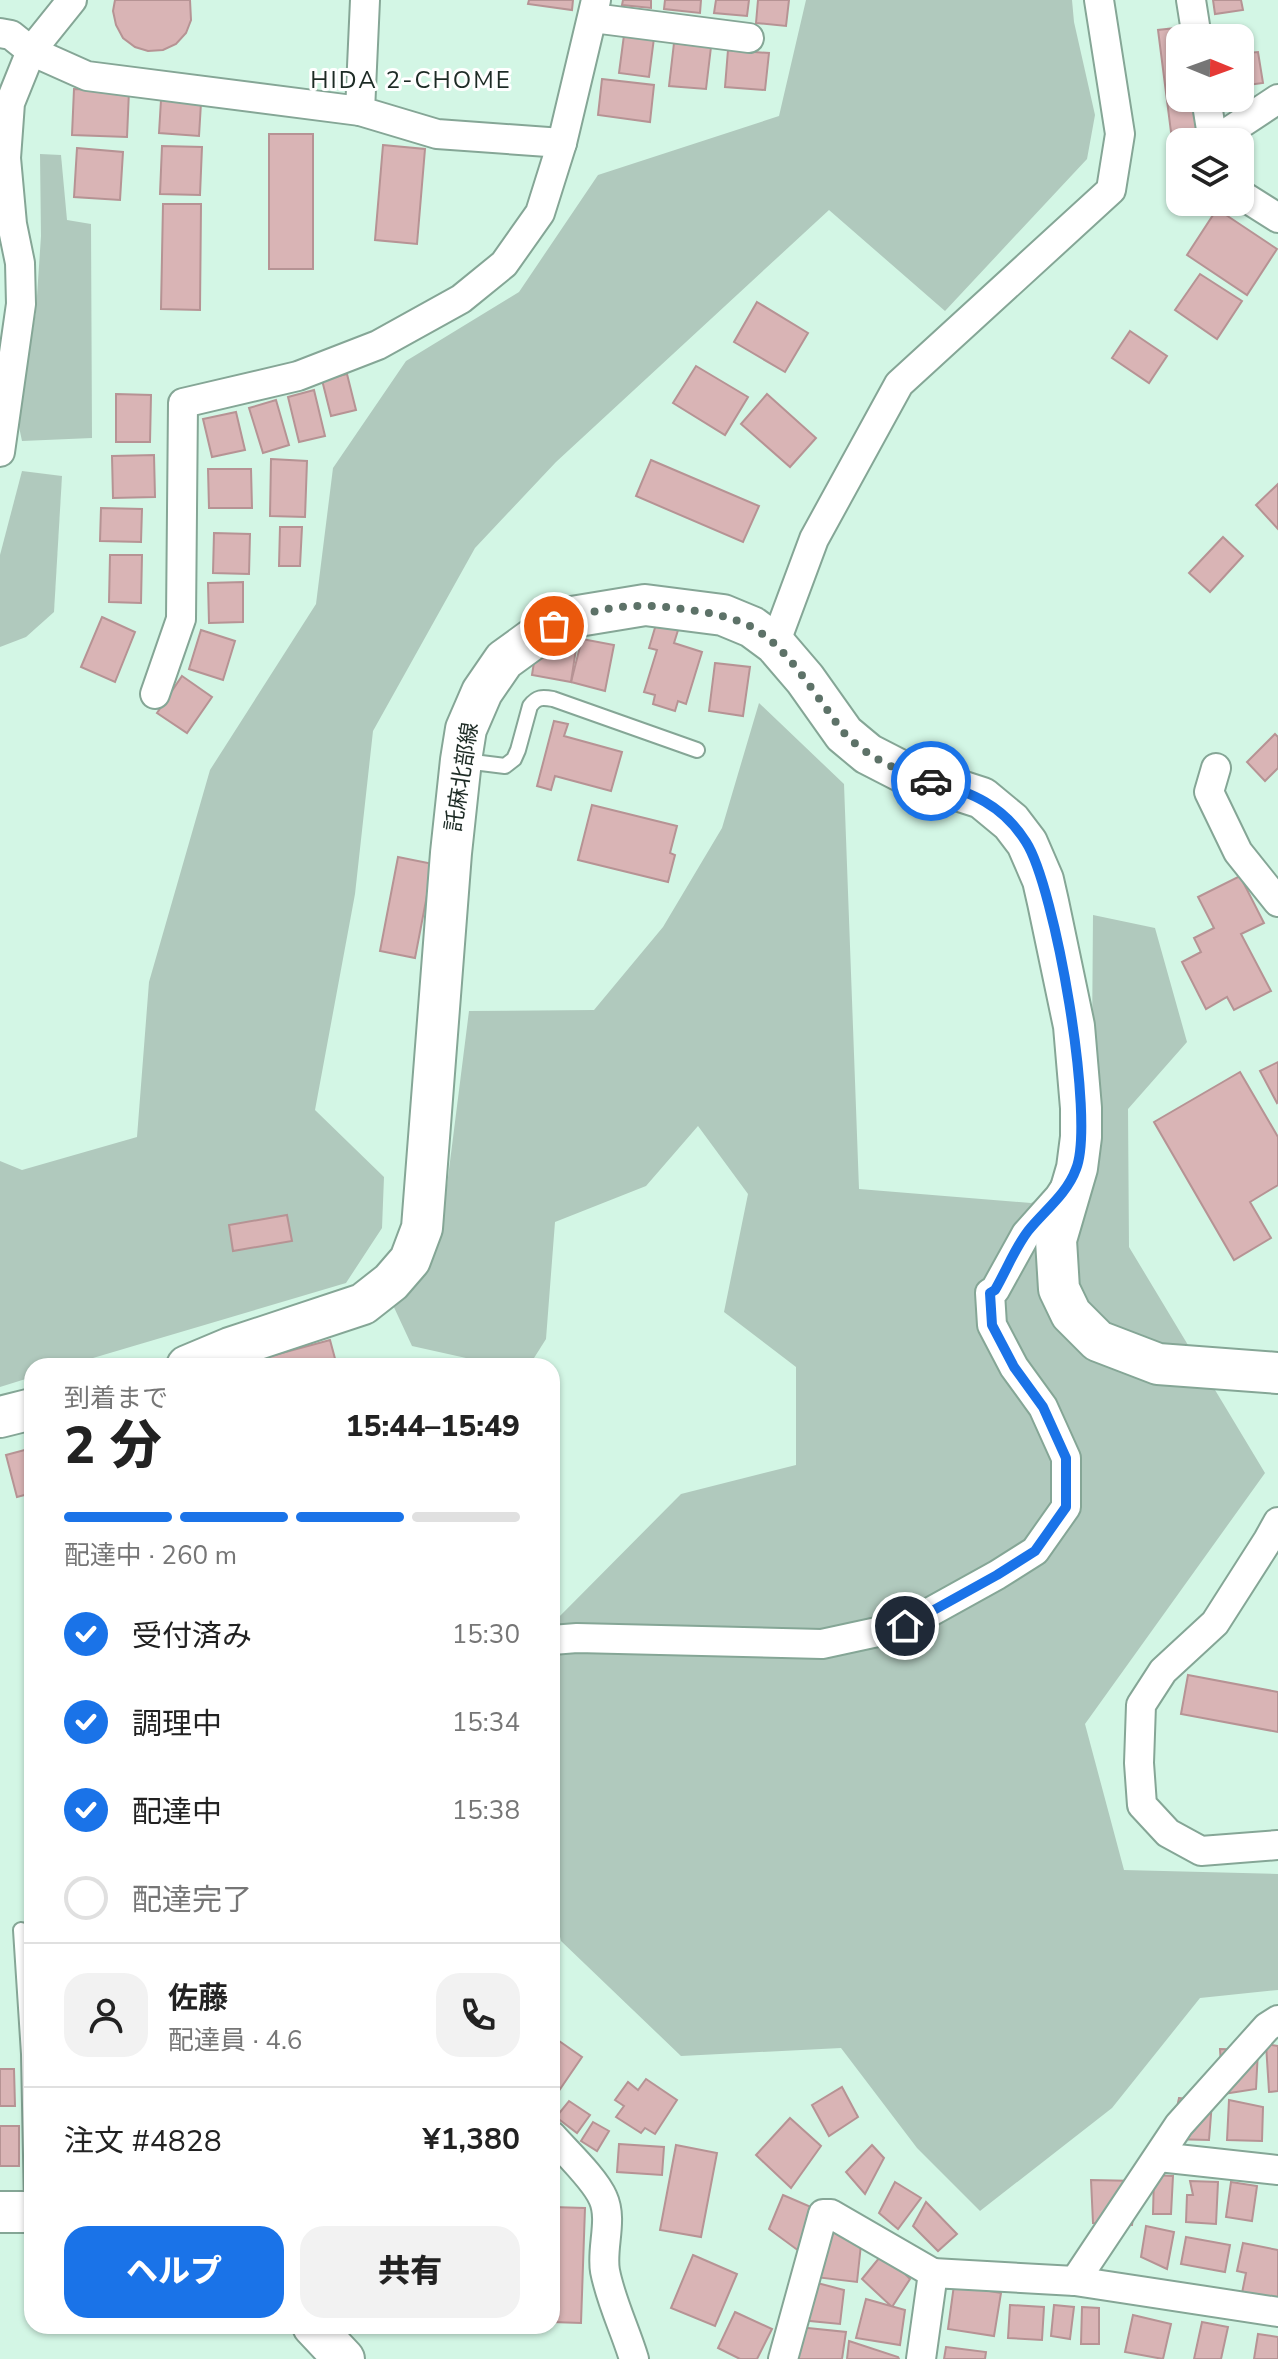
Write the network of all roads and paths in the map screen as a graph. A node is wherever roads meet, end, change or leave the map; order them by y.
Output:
1 (72, 0) edge
2 (365, 0) edge
3 (1099, 0) edge
4 (1191, 0) edge
5 (594, 9) edge
6 (1195, 24) edge
7 (0, 33) edge
8 (749, 38) dead end
9 (31, 51) junction
10 (1278, 99) edge
11 (360, 111) junction
12 (1234, 128) edge
13 (562, 143) junction
14 (1254, 203) edge
15 (1278, 218) edge
16 (6, 222) edge
17 (0, 452) edge
18 (775, 644) junction
19 (155, 694) dead end
20 (697, 750) dead end
21 (461, 760) junction
22 (1216, 768) dead end
23 (1278, 902) edge
24 (1077, 1168) junction
25 (206, 1358) edge
26 (1278, 1373) edge
27 (24, 1411) edge
28 (0, 1417) edge
29 (1278, 1522) edge
30 (560, 1639) edge
31 (1278, 1845) edge
32 (21, 1930) dead end
33 (24, 1976) edge
34 (1278, 2020) edge
35 (560, 2146) edge
36 (1159, 2157) junction
37 (1278, 2170) edge
38 (24, 2210) edge
39 (0, 2212) edge
40 (933, 2273) junction
41 (1075, 2281) junction
42 (1278, 2312) edge
43 (321, 2334) edge
44 (344, 2359) edge
45 (634, 2359) edge
46 (783, 2359) edge
47 (921, 2359) edge

1 - 9 street
2 - 11 street
3 - 18 street
4 - 6 street
5 - 8 street
5 - 13 street
7 - 9 street
9 - 11 street
9 - 16 street
10 - 12 street
11 - 13 street
13 - 19 street
14 - 15 street
16 - 17 street
18 - 21 main road, 託麻北部線
18 - 24 main road, 託麻北部線
20 - 21 lane
21 - 25 main road, 託麻北部線
22 - 23 street
24 - 26 main road, 託麻北部線
24 - 30 street
27 - 28 main road
29 - 31 street
32 - 33 lane
34 - 36 street
35 - 45 street
36 - 37 street
36 - 41 street
38 - 39 main road
40 - 41 street
40 - 46 street
40 - 47 street
41 - 42 street
43 - 44 main road

